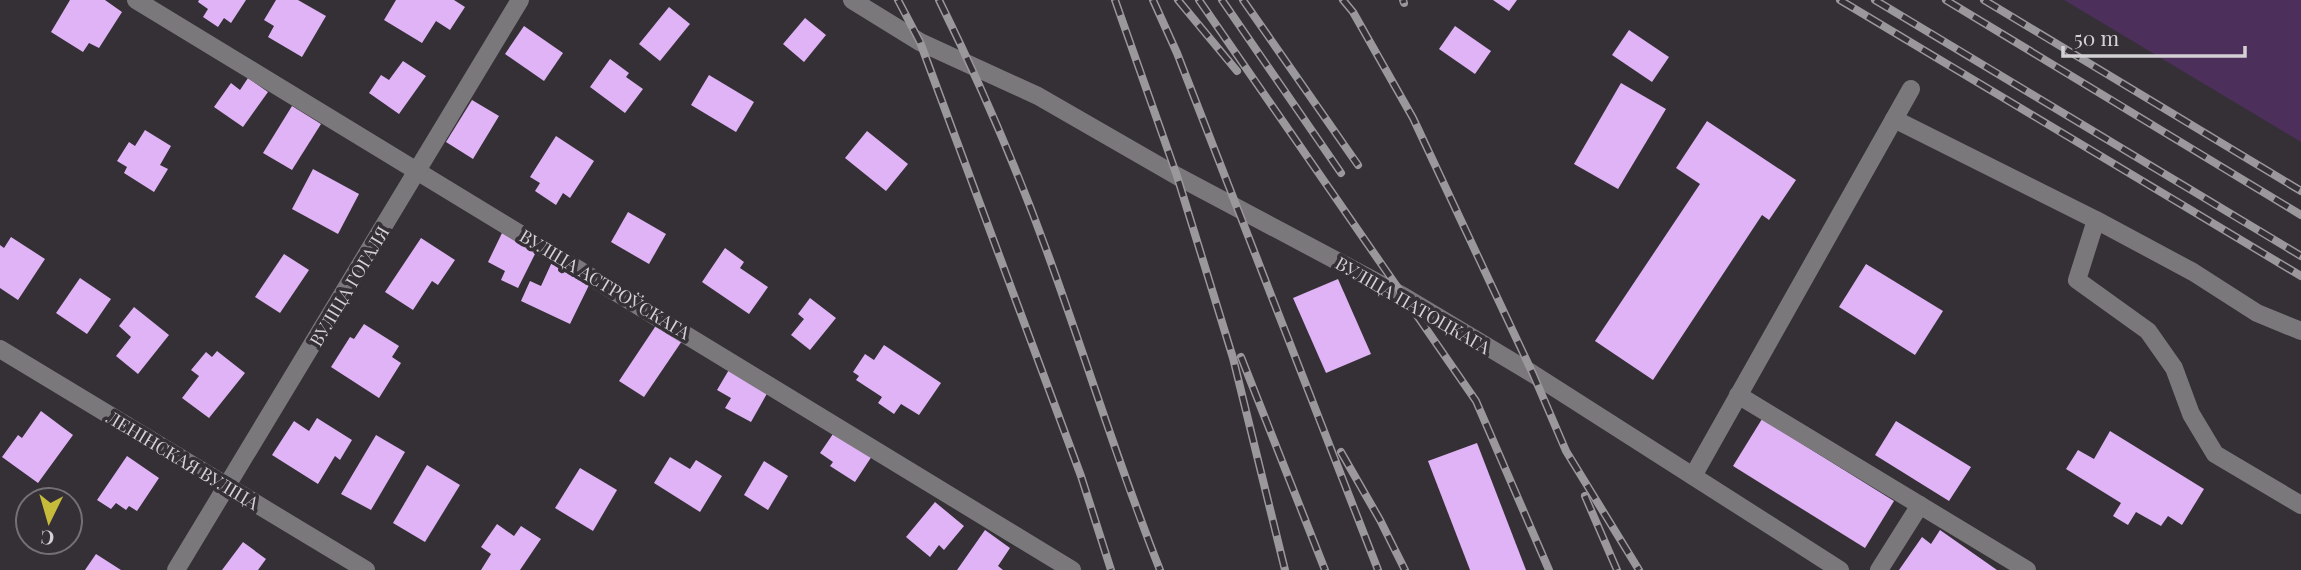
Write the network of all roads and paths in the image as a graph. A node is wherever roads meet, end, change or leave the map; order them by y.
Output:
1 (136, 0) edge
2 (520, 0) edge
3 (852, 0) edge
4 (1911, 89) dead end
5 (1894, 118) junction
6 (419, 171) junction
7 (2096, 220) junction
8 (2301, 331) edge
9 (0, 349) edge
10 (1738, 395) junction
11 (1693, 476) junction
12 (227, 487) junction
13 (1920, 505) junction
14 (2301, 505) edge
15 (176, 570) edge
16 (366, 570) edge
17 (1072, 570) edge
18 (1840, 570) edge
19 (1879, 570) edge
20 (2027, 570) edge

1 - 6 street, ВУЛІЦА АСТРОЎСКАГА
2 - 6 street, ВУЛІЦА ГОГАЛЯ
3 - 11 street, ВУЛІЦА ПАТОЦКАГА
4 - 5 street
5 - 7 street
5 - 10 street
6 - 12 street, ВУЛІЦА ГОГАЛЯ
6 - 17 street, ВУЛІЦА АСТРОЎСКАГА
7 - 8 street
7 - 14 street
9 - 12 street, ЛЕНІНСКАЯ ВУЛІЦА
10 - 11 street
10 - 13 street
11 - 18 street, ВУЛІЦА ПАТОЦКАГА
12 - 15 street, ВУЛІЦА ГОГАЛЯ
12 - 16 street, ЛЕНІНСКАЯ ВУЛІЦА
13 - 19 street
13 - 20 street

